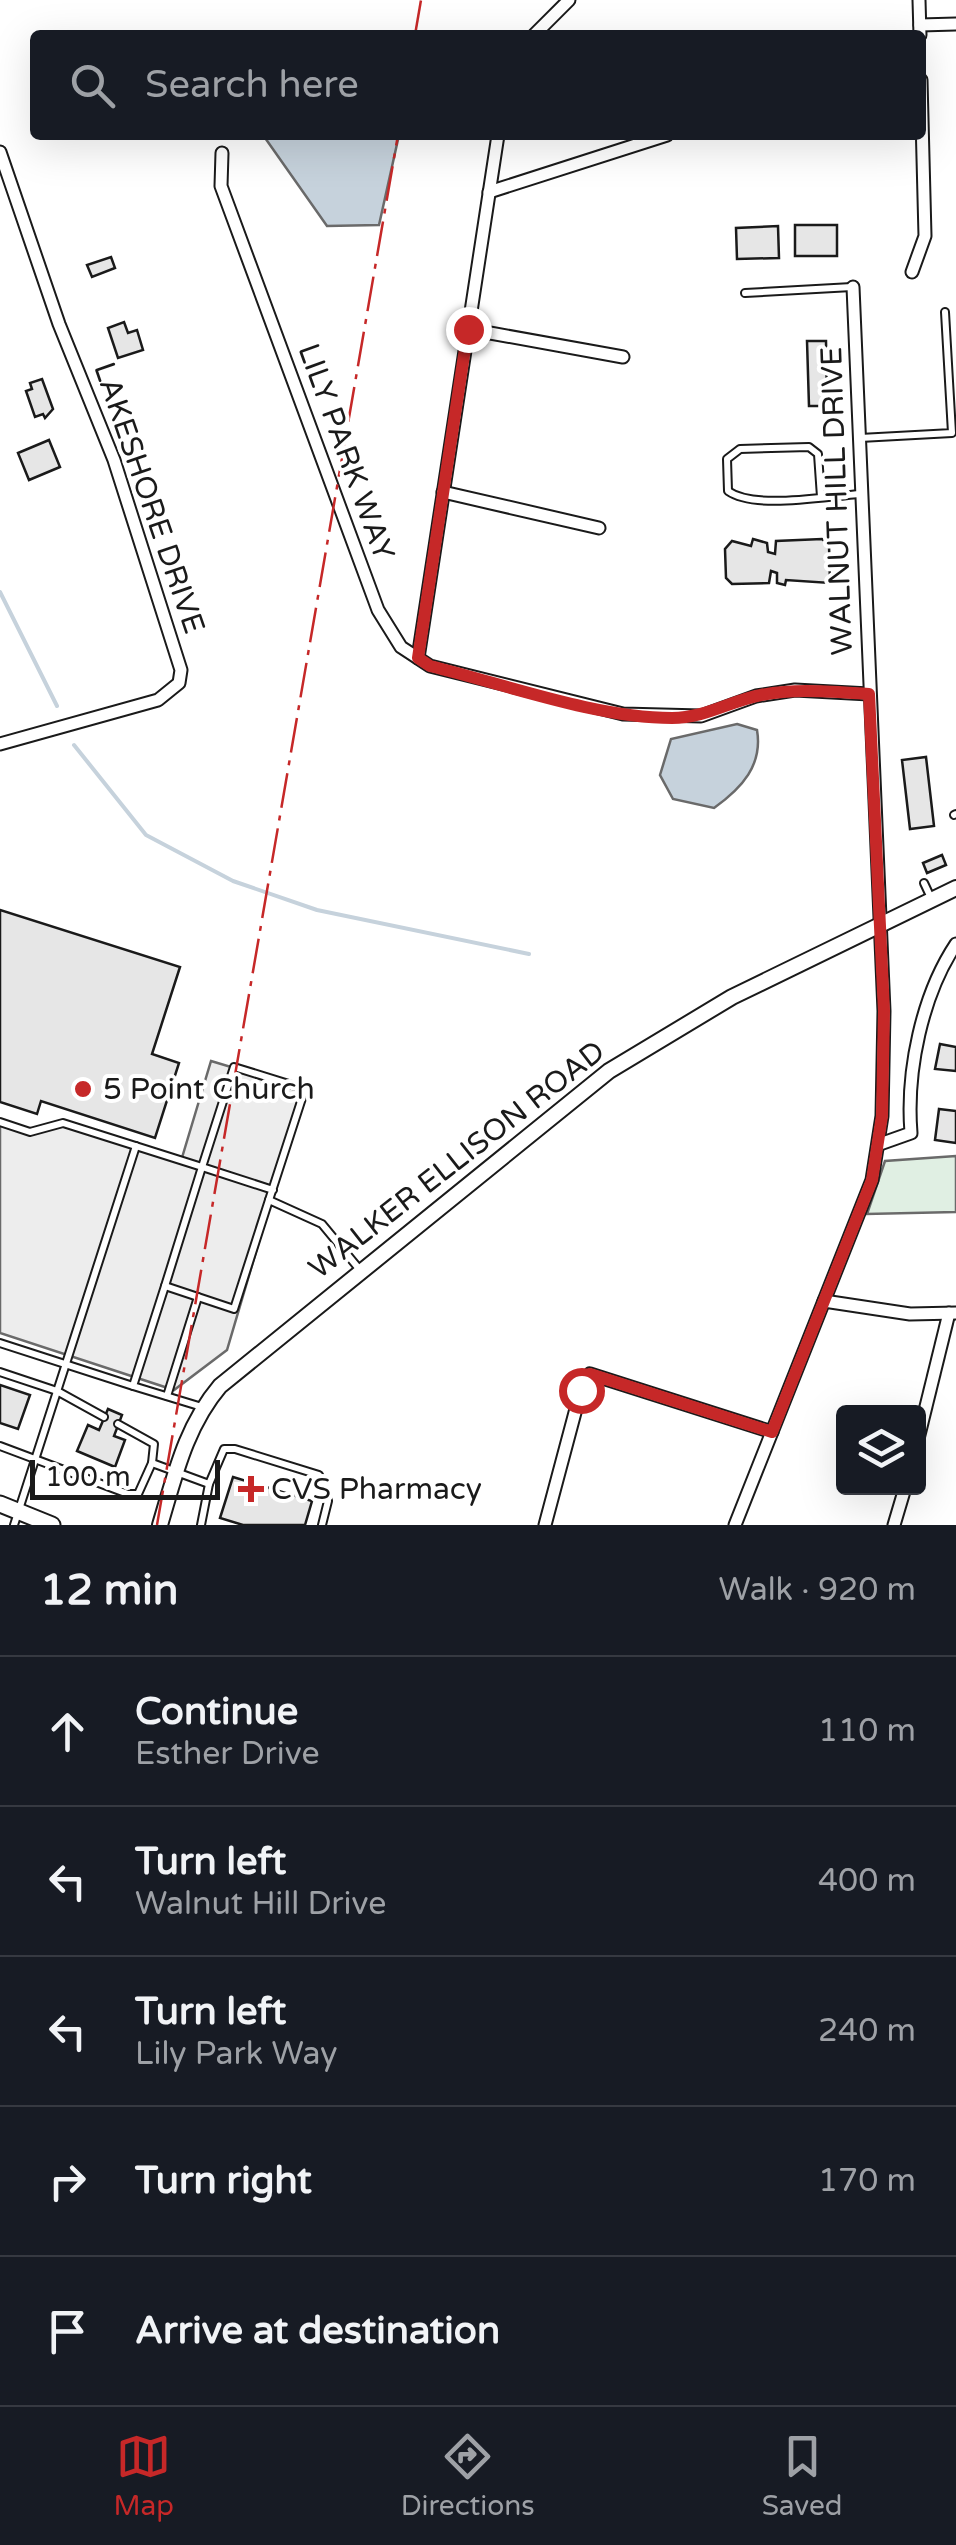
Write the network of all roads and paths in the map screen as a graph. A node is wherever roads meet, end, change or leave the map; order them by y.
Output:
1 (569, 0) edge
2 (918, 0) edge
3 (956, 24) edge
4 (539, 30) edge
5 (920, 30) edge
6 (497, 140) edge
7 (651, 140) edge
8 (922, 140) edge
9 (0, 152) edge
10 (222, 153) dead end
11 (489, 192) junction
12 (912, 272) dead end
13 (853, 287) joint
14 (745, 293) dead end
15 (945, 312) dead end
16 (468, 329) junction
17 (623, 356) dead end
18 (860, 438) junction
19 (443, 492) junction
20 (862, 494) junction
21 (821, 496) junction
22 (599, 528) dead end
23 (418, 658) junction
24 (869, 694) junction
25 (0, 744) edge
26 (924, 883) dead end
27 (956, 888) edge
28 (932, 901) junction
29 (880, 929) junction
30 (956, 944) edge
31 (0, 1122) edge
32 (880, 1144) junction
33 (136, 1146) junction
34 (202, 1168) junction
35 (273, 1190) junction
36 (269, 1200) junction
37 (360, 1272) junction
38 (165, 1286) junction
39 (198, 1297) junction
40 (824, 1302) junction
41 (952, 1313) edge
42 (0, 1343) edge
43 (66, 1364) junction
44 (0, 1372) edge
45 (134, 1386) junction
46 (57, 1391) junction
47 (167, 1396) junction
48 (202, 1407) junction
49 (926, 1409) edge
50 (104, 1417) dead end
51 (118, 1424) dead end
52 (772, 1432) junction
53 (0, 1446) edge
54 (38, 1459) junction
55 (152, 1463) junction
56 (176, 1472) junction
57 (209, 1484) junction
58 (903, 1495) edge
59 (0, 1504) edge
60 (16, 1518) edge
61 (52, 1525) edge
62 (160, 1525) edge
63 (201, 1525) edge
64 (322, 1525) edge
65 (545, 1525) edge
66 (735, 1525) edge
67 (894, 1525) edge

1 - 4 street
2 - 5 street
3 - 5 street
6 - 11 street
7 - 11 street
8 - 12 street
9 - 25 street, LAKESHORE DRIVE
10 - 23 street, LILY PARK WAY
11 - 16 street
13 - 14 lane
13 - 18 street, WALNUT HILL DRIVE
15 - 18 lane
16 - 17 street
16 - 19 street
18 - 20 street, WALNUT HILL DRIVE
19 - 22 street
19 - 23 street
20 - 21 lane
20 - 24 street, WALNUT HILL DRIVE
21 - 21 lane
23 - 24 street, LILY PARK WAY
24 - 29 street, WALNUT HILL DRIVE
26 - 28 lane
27 - 28 street, WALKER ELLISON ROAD
28 - 29 street, WALKER ELLISON ROAD
29 - 32 street, WALNUT HILL DRIVE
29 - 37 street, WALKER ELLISON ROAD
30 - 32 street
31 - 33 lane
32 - 40 street, WALNUT HILL DRIVE
33 - 34 lane
33 - 43 lane
34 - 35 lane
34 - 35 lane
34 - 38 lane
35 - 36 lane
36 - 37 lane
36 - 39 lane
37 - 48 street, WALKER ELLISON ROAD
38 - 39 lane
38 - 45 lane
39 - 47 lane
40 - 41 street
40 - 52 street, WALNUT HILL DRIVE
41 - 49 street
42 - 43 lane
43 - 45 lane
43 - 46 lane
44 - 46 lane
45 - 47 lane
46 - 50 lane
46 - 54 lane
47 - 48 lane
48 - 56 street, WALKER ELLISON ROAD
51 - 55 lane
52 - 65 street
52 - 66 street, WALNUT HILL DRIVE
53 - 54 lane
54 - 55 lane
54 - 60 lane
55 - 56 lane
56 - 57 lane
56 - 62 street, WALKER ELLISON ROAD
57 - 63 lane
57 - 64 lane
58 - 67 street
59 - 60 main road
60 - 61 main road

